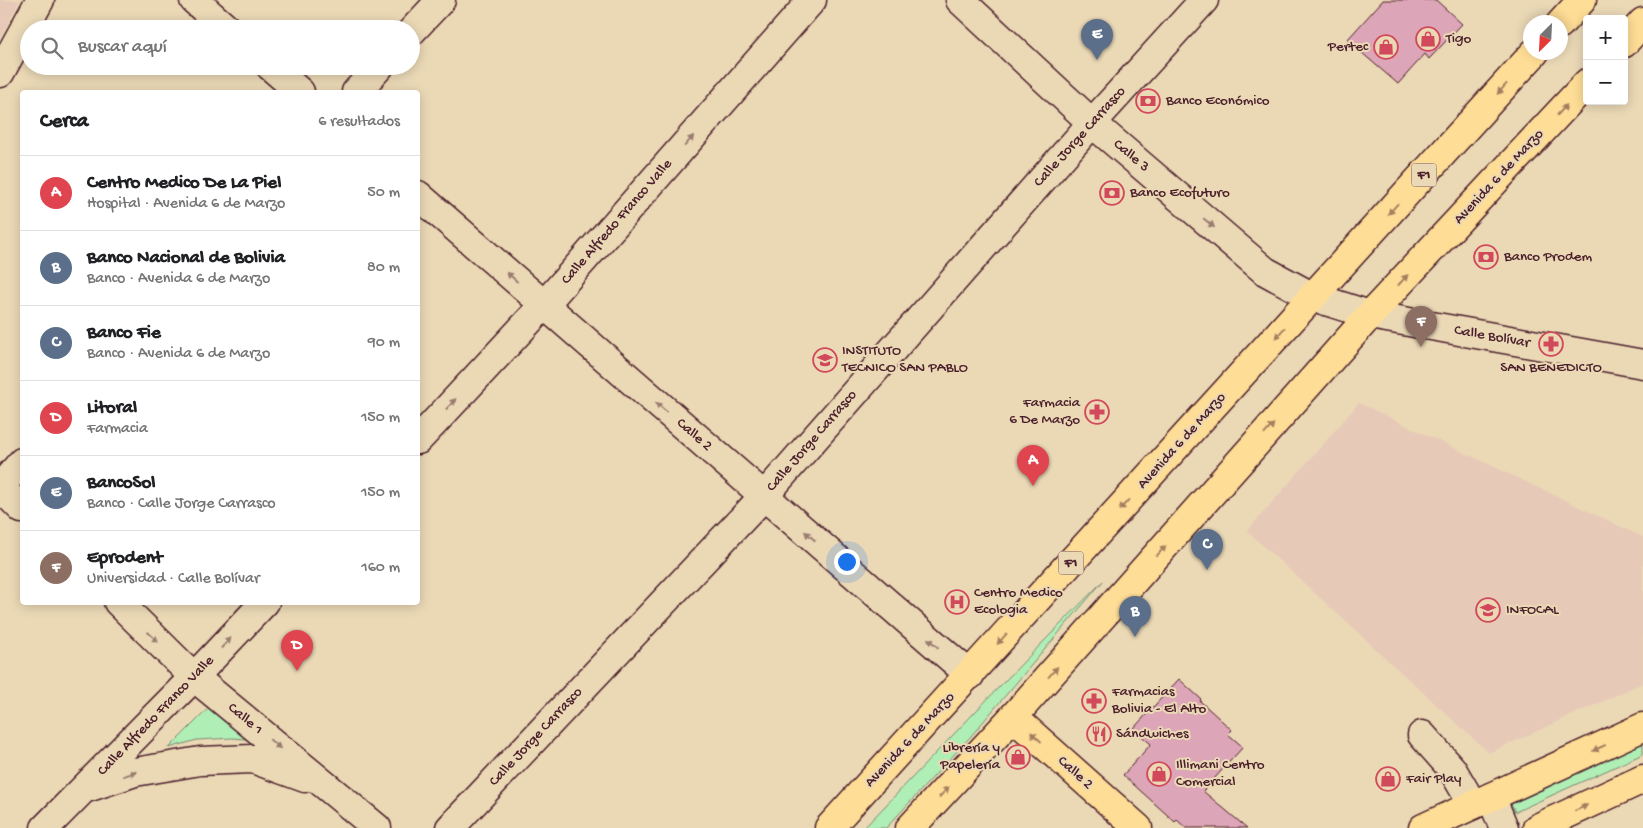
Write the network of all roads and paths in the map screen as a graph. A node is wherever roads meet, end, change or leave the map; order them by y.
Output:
1 (40, 0) edge
2 (194, 0) edge
3 (441, 0) edge
4 (812, 0) edge
5 (960, 0) edge
6 (1204, 0) edge
7 (1582, 0) edge
8 (1568, 15) edge
9 (29, 20) edge
10 (217, 20) edge
11 (420, 22) edge
12 (1643, 22) edge
13 (20, 36) edge
14 (1628, 39) edge
15 (1528, 60) edge
16 (0, 73) edge
17 (280, 75) edge
18 (372, 75) edge
19 (1583, 87) edge
20 (298, 90) edge
21 (358, 90) edge
22 (1092, 123) junction
23 (420, 197) edge
24 (1313, 297) junction
25 (544, 305) junction
26 (1370, 315) junction
27 (1643, 364) edge
28 (420, 438) edge
29 (20, 464) edge
30 (0, 487) edge
31 (764, 496) junction
32 (20, 507) edge
33 (121, 605) edge
34 (262, 605) edge
35 (970, 675) junction
36 (194, 677) junction
37 (1013, 717) junction
38 (1643, 727) edge
39 (1422, 735) dead end
40 (1643, 779) edge
41 (324, 784) junction
42 (84, 789) junction
43 (1471, 811) edge
44 (1124, 822) edge
45 (46, 828) edge
46 (377, 828) edge
47 (450, 828) edge
48 (829, 828) edge
49 (910, 828) edge
50 (1423, 828) edge
51 (1504, 828) edge
52 (1537, 828) edge

1 - 9 street
2 - 10 street
3 - 11 street
25 -> 4 street, Calle Alfredo Franco Valle
5 - 22 street, Calle 3
6 - 22 street, Calle Jorge Carrasco
7 - 8 main road
12 - 14 main road
13 - 16 street
15 -> 24 main road, Avenida 6 de Marzo / F1
17 - 20 street
18 - 21 street
26 -> 19 main road, Avenida 6 de Marzo
22 -> 24 street, Calle 3
22 - 31 street, Calle Jorge Carrasco
25 -> 23 street, Calle 2
24 - 26 street, Calle Bolívar
24 -> 35 main road, Avenida 6 de Marzo / F1
28 -> 25 street, Calle Alfredo Franco Valle
31 -> 25 street, Calle 2
26 - 27 street, Calle Bolívar
37 -> 26 main road, Avenida 6 de Marzo
29 - 30 street
30 - 32 street
35 -> 31 street, Calle 2
31 - 47 street, Calle Jorge Carrasco
33 -> 36 street, Calle 1
36 -> 34 street, Calle Alfredo Franco Valle
35 - 48 main road, Avenida 6 de Marzo / F1
36 -> 41 street, Calle 1
36 - 42 street, Calle Alfredo Franco Valle
44 -> 37 main road, Calle 2
49 -> 37 main road, Avenida 6 de Marzo
38 -> 43 main road
39 - 43 street
52 -> 40 main road
42 -> 41 street
41 - 46 street, Calle 1
42 - 45 street, Calle Alfredo Franco Valle
43 - 50 main road
43 - 51 street

